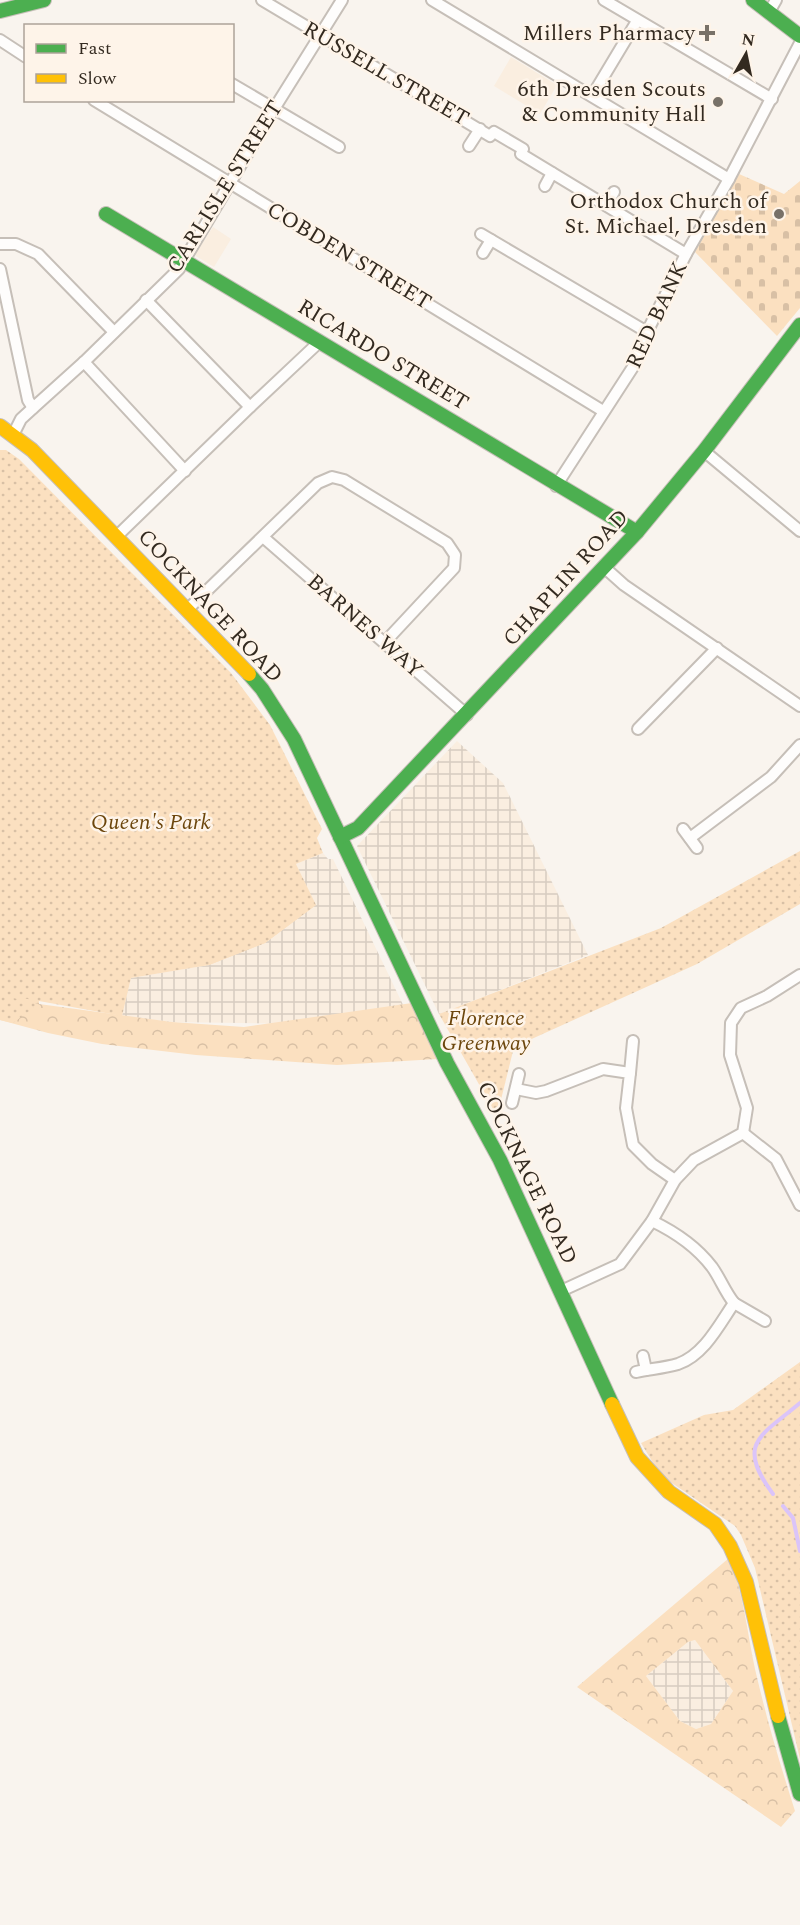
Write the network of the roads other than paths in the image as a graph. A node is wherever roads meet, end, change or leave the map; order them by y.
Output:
1 (44, 0) edge
2 (262, 0) edge
3 (342, 0) edge
4 (432, 0) edge
5 (604, 0) edge
6 (753, 0) edge
7 (773, 6) edge
8 (0, 11) edge
9 (637, 21) junction
10 (320, 35) junction
11 (800, 36) edge
12 (0, 40) edge
13 (800, 43) edge
14 (24, 56) edge
15 (234, 85) edge
16 (592, 96) junction
17 (772, 99) junction
18 (97, 102) edge
19 (274, 109) junction
20 (480, 129) junction
21 (326, 140) junction
22 (666, 141) junction
23 (468, 146) dead end
24 (339, 147) dead end
25 (320, 150) dead end
26 (661, 151) dead end
27 (552, 173) junction
28 (729, 179) junction
29 (230, 184) junction
30 (545, 186) dead end
31 (614, 192) dead end
32 (606, 205) junction
33 (106, 214) dead end
34 (0, 244) edge
35 (483, 253) dead end
36 (686, 254) junction
37 (185, 261) junction
38 (0, 269) edge
39 (146, 300) junction
40 (800, 325) edge
41 (114, 332) junction
42 (647, 332) junction
43 (318, 340) junction
44 (84, 362) junction
45 (249, 407) junction
46 (33, 408) junction
47 (603, 411) junction
48 (0, 426) edge
49 (14, 435) junction
50 (704, 451) junction
51 (185, 471) junction
52 (556, 486) junction
53 (800, 531) edge
54 (637, 532) junction
55 (117, 536) junction
56 (263, 537) junction
57 (605, 568) junction
58 (188, 609) junction
59 (385, 642) junction
60 (717, 648) junction
61 (800, 706) edge
62 (467, 715) junction
63 (638, 729) dead end
64 (800, 745) edge
65 (340, 837) junction
66 (697, 848) dead end
67 (800, 975) edge
68 (633, 1041) dead end
69 (630, 1072) junction
70 (519, 1074) dead end
71 (516, 1089) junction
72 (512, 1103) dead end
73 (739, 1135) junction
74 (675, 1180) junction
75 (800, 1205) edge
76 (652, 1221) junction
77 (561, 1292) junction
78 (734, 1303) junction
79 (765, 1321) dead end
80 (643, 1356) dead end
81 (800, 1794) edge

1 - 8 street
2 - 10 street, RUSSELL STREET
3 - 10 street, CARLISLE STREET
4 - 16 street
5 - 9 street
6 - 7 street
7 - 11 street
9 - 16 street
9 - 17 street
10 - 19 street, CARLISLE STREET
10 - 20 street, RUSSELL STREET
12 - 14 street
13 - 17 street, RED BANK
15 - 19 street
16 - 22 street
17 - 28 street, RED BANK
18 - 29 street, COBDEN STREET
19 - 21 street
19 - 29 street, CARLISLE STREET
20 - 23 street, RUSSELL STREET
20 - 27 street, RUSSELL STREET
21 - 24 street
21 - 25 street
22 - 26 street
22 - 28 street
27 - 30 street
27 - 32 street
28 - 36 street, RED BANK
29 - 37 street, CARLISLE STREET
29 - 47 street, COBDEN STREET
31 - 32 street
32 - 36 street
33 - 37 street, RICARDO STREET
34 - 41 street
35 - 42 street
36 - 42 street, RED BANK
37 - 39 street, CARLISLE STREET
37 - 43 street, RICARDO STREET
38 - 46 street
39 - 41 street, CARLISLE STREET
39 - 45 street
40 - 50 street, CHAPLIN ROAD
41 - 44 street, CARLISLE STREET
42 - 47 street, RED BANK
43 - 45 street
43 - 52 street, RICARDO STREET
44 - 46 street, CARLISLE STREET
44 - 51 street
45 - 51 street
46 - 49 street, CARLISLE STREET
47 - 52 street, RED BANK
48 - 49 street, COCKNAGE ROAD
49 - 55 street, COCKNAGE ROAD
50 - 53 street
50 - 54 street, CHAPLIN ROAD
51 - 55 street
52 - 54 street, RICARDO STREET
54 - 57 street, CHAPLIN ROAD
55 - 58 street, COCKNAGE ROAD
56 - 58 street
56 - 59 street, BARNES WAY
56 - 59 street
57 - 60 street
57 - 62 street, CHAPLIN ROAD
58 - 65 street, COCKNAGE ROAD
59 - 62 street, BARNES WAY
60 - 61 street
60 - 63 street
62 - 65 street, CHAPLIN ROAD
64 - 66 street
65 - 77 street, COCKNAGE ROAD
67 - 73 street
68 - 69 street
69 - 71 street
69 - 74 street
70 - 71 street
71 - 72 street
73 - 74 street
73 - 75 street
74 - 76 street
76 - 77 street
76 - 78 street
77 - 81 street, COCKNAGE ROAD
78 - 79 street
78 - 80 street

